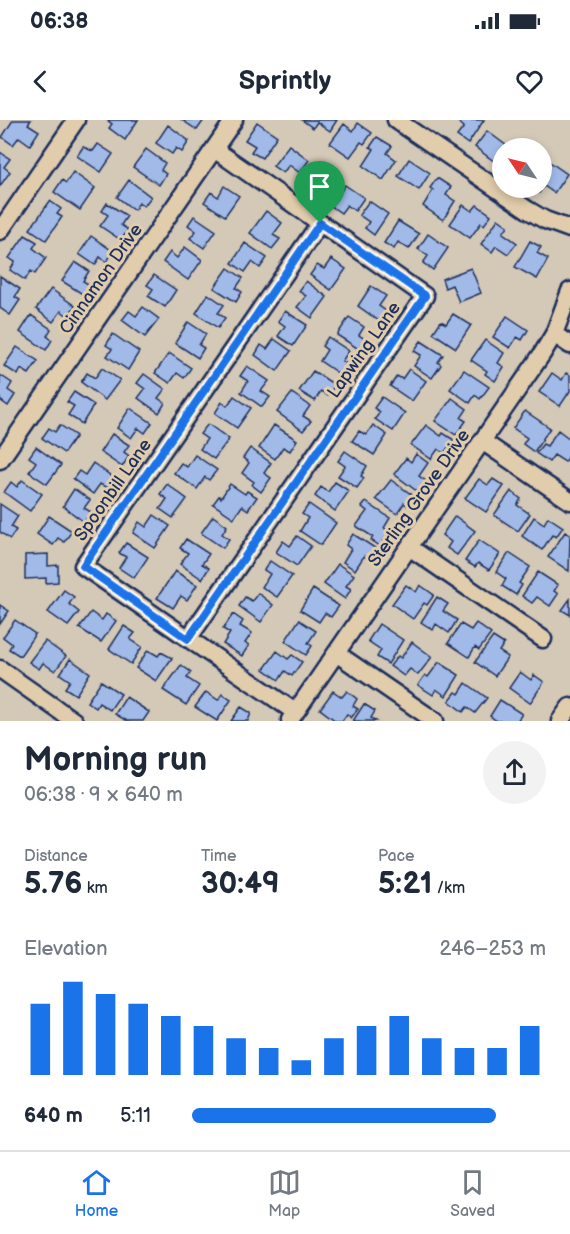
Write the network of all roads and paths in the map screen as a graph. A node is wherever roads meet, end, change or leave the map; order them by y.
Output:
1 (76, 120) edge
2 (234, 120) edge
3 (396, 120) edge
4 (213, 149) junction
5 (320, 223) junction
6 (570, 229) edge
7 (0, 231) edge
8 (570, 291) edge
9 (554, 334) junction
10 (570, 345) edge
11 (482, 441) junction
12 (0, 460) edge
13 (570, 501) edge
14 (409, 547) junction
15 (188, 639) junction
16 (543, 639) dead end
17 (336, 653) junction
18 (0, 669) edge
19 (570, 707) edge
20 (292, 717) edge
21 (75, 721) edge
22 (435, 721) edge
23 (561, 721) edge

1 - 7 street
2 - 4 street, Cinnamon Drive
3 - 6 street
4 - 5 street, Lapwing Lane
4 - 12 street, Cinnamon Drive
5 - 15 street, Lapwing Lane
5 - 15 street, Spoonbill Lane
8 - 9 street, Sterling Grove Drive
9 - 10 street
9 - 11 street, Sterling Grove Drive
11 - 13 street
11 - 14 street, Sterling Grove Drive
14 - 16 street
14 - 17 street, Sterling Grove Drive
15 - 20 street, Spoonbill Lane
17 - 20 street, Sterling Grove Drive
17 - 22 street
18 - 21 street
19 - 23 street

